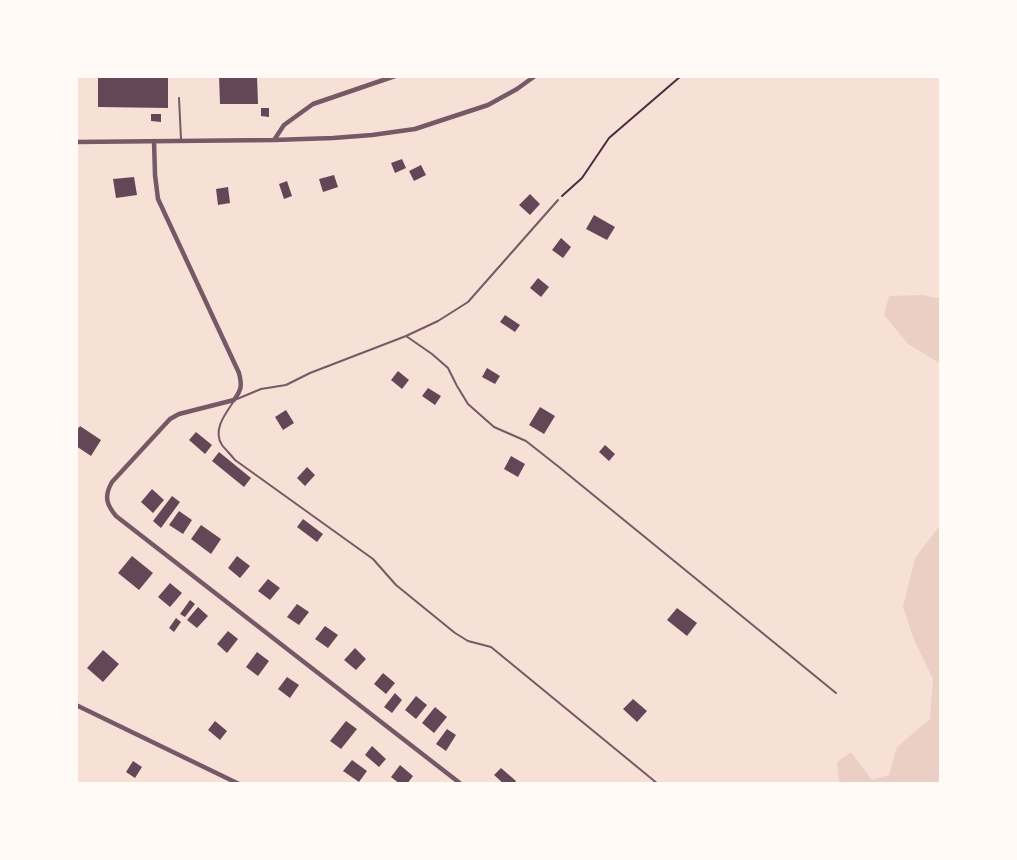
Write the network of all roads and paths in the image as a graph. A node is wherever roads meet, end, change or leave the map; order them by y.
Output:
1 (78, 76) edge
2 (395, 76) edge
3 (535, 76) edge
4 (681, 76) edge
5 (179, 98) dead end
6 (76, 109) edge
7 (274, 140) junction
8 (154, 141) junction
9 (181, 141) junction
10 (76, 142) edge
11 (558, 200) joint
12 (406, 336) junction
13 (234, 400) junction
14 (836, 693) dead end
15 (76, 706) edge
16 (239, 784) edge
17 (461, 784) edge
18 (658, 784) edge

1 - 6 lane
2 - 7 street
3 - 7 street
4 - 11 path
5 - 9 lane
7 - 9 street
8 - 9 street
8 - 10 street
8 - 13 street
11 - 12 lane
12 - 13 lane
12 - 14 lane
13 - 17 street
13 - 18 lane
15 - 16 street

